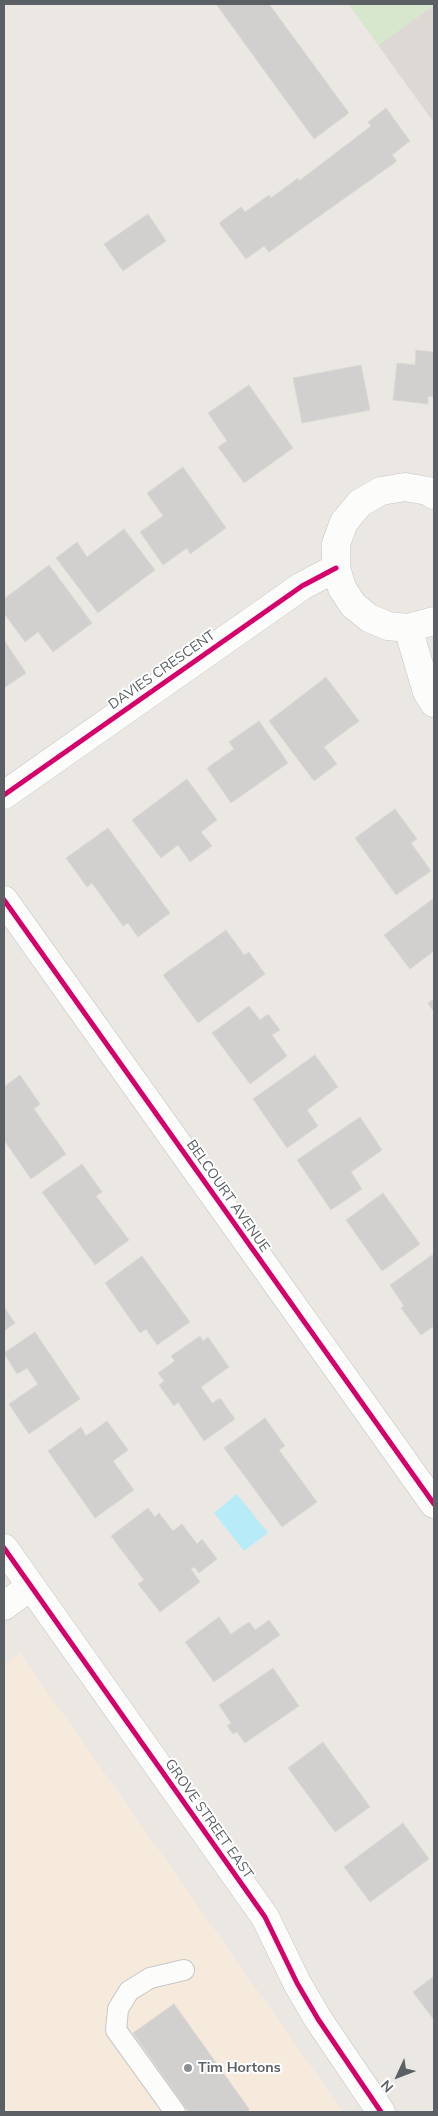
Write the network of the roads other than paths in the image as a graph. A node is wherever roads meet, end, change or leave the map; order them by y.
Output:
1 (434, 495) edge
2 (336, 568) junction
3 (434, 621) edge
4 (408, 628) junction
5 (434, 704) edge
6 (4, 795) edge
7 (4, 900) edge
8 (434, 1504) edge
9 (4, 1548) edge
10 (31, 1586) junction
11 (4, 1606) edge
12 (184, 1970) dead end
13 (175, 2112) edge
14 (381, 2112) edge

1 - 2 street
2 - 4 street
2 - 6 street, DAVIES CRESCENT
3 - 4 street
4 - 5 street
7 - 8 street, BELCOURT AVENUE
9 - 10 street, GROVE STREET EAST
10 - 11 street
10 - 14 street, GROVE STREET EAST
12 - 13 lane

